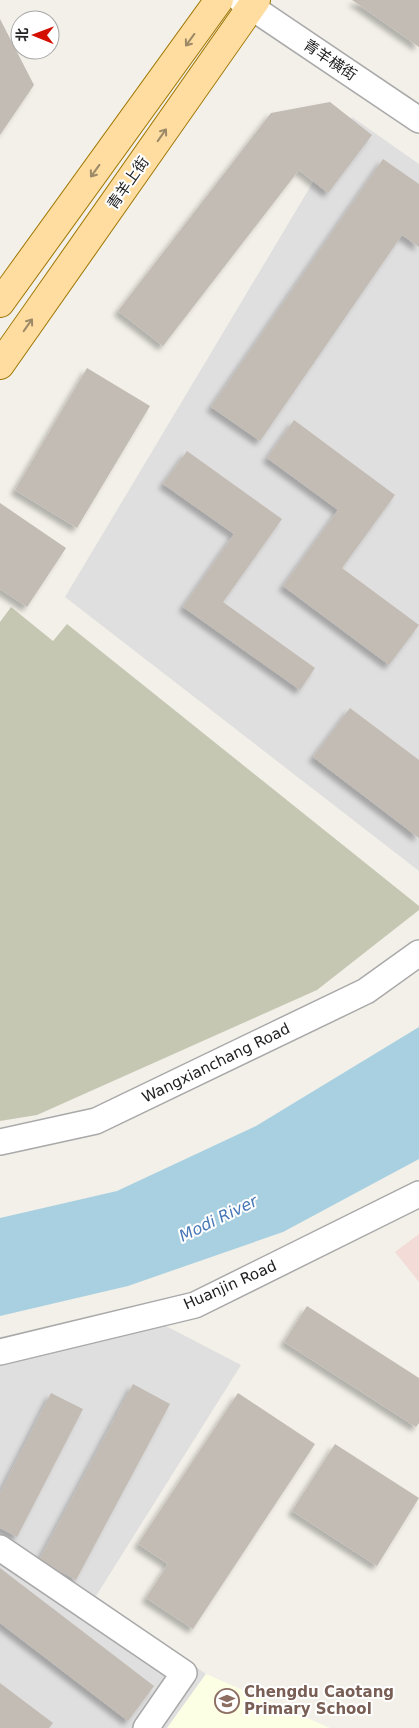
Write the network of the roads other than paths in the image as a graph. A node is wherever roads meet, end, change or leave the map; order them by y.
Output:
1 (219, 0) edge
2 (250, 2) edge
3 (419, 120) edge
4 (0, 303) edge
5 (0, 365) edge
6 (419, 953) edge
7 (0, 1142) edge
8 (419, 1194) edge
9 (0, 1352) edge
10 (0, 1548) edge
11 (146, 1728) edge

1 -> 4 main road
2 - 3 street, 青羊横街
5 -> 2 main road, 青羊上街
6 - 7 street, Wangxianchang Road
8 - 9 street, Huanjin Road
10 - 11 street

